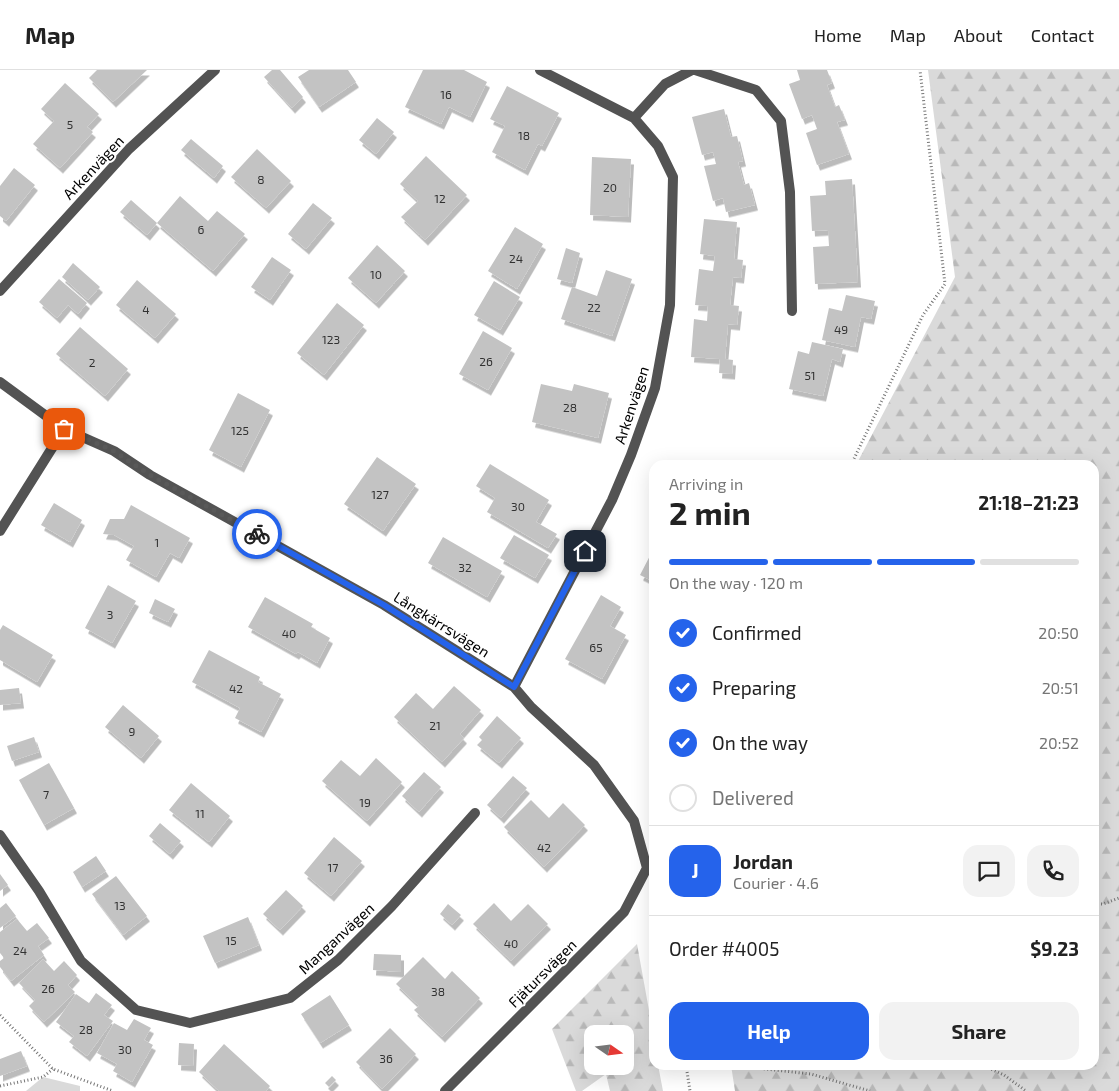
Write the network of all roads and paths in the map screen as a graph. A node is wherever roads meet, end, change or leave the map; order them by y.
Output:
1 (215, 70) edge
2 (540, 70) edge
3 (692, 70) edge
4 (695, 70) edge
5 (920, 70) edge
6 (634, 118) junction
7 (0, 291) edge
8 (792, 311) dead end
9 (0, 382) edge
10 (64, 429) junction
11 (853, 460) edge
12 (0, 531) edge
13 (514, 687) junction
14 (475, 813) dead end
15 (0, 835) edge
16 (647, 868) joint
17 (1119, 898) edge
18 (1099, 904) edge
19 (0, 1015) edge
20 (53, 1068) junction
21 (687, 1070) edge
22 (775, 1070) edge
23 (993, 1070) edge
24 (0, 1086) edge
25 (113, 1091) edge
26 (446, 1091) edge
27 (690, 1091) edge
28 (870, 1091) edge
29 (1026, 1091) edge

1 - 7 street, Arkenvägen
2 - 6 street, Arkenvägen
3 - 6 street
4 - 8 street
5 - 11 path
6 - 13 street, Arkenvägen
9 - 10 street, Långkärrsvägen
10 - 12 street
10 - 13 street, Långkärrsvägen
13 - 16 street, Långkärrsvägen
14 - 15 street, Manganvägen
16 - 26 street, Fjätursvägen
17 - 18 path
19 - 20 path
20 - 24 path
20 - 25 path
21 - 27 path
22 - 28 path
23 - 29 path

